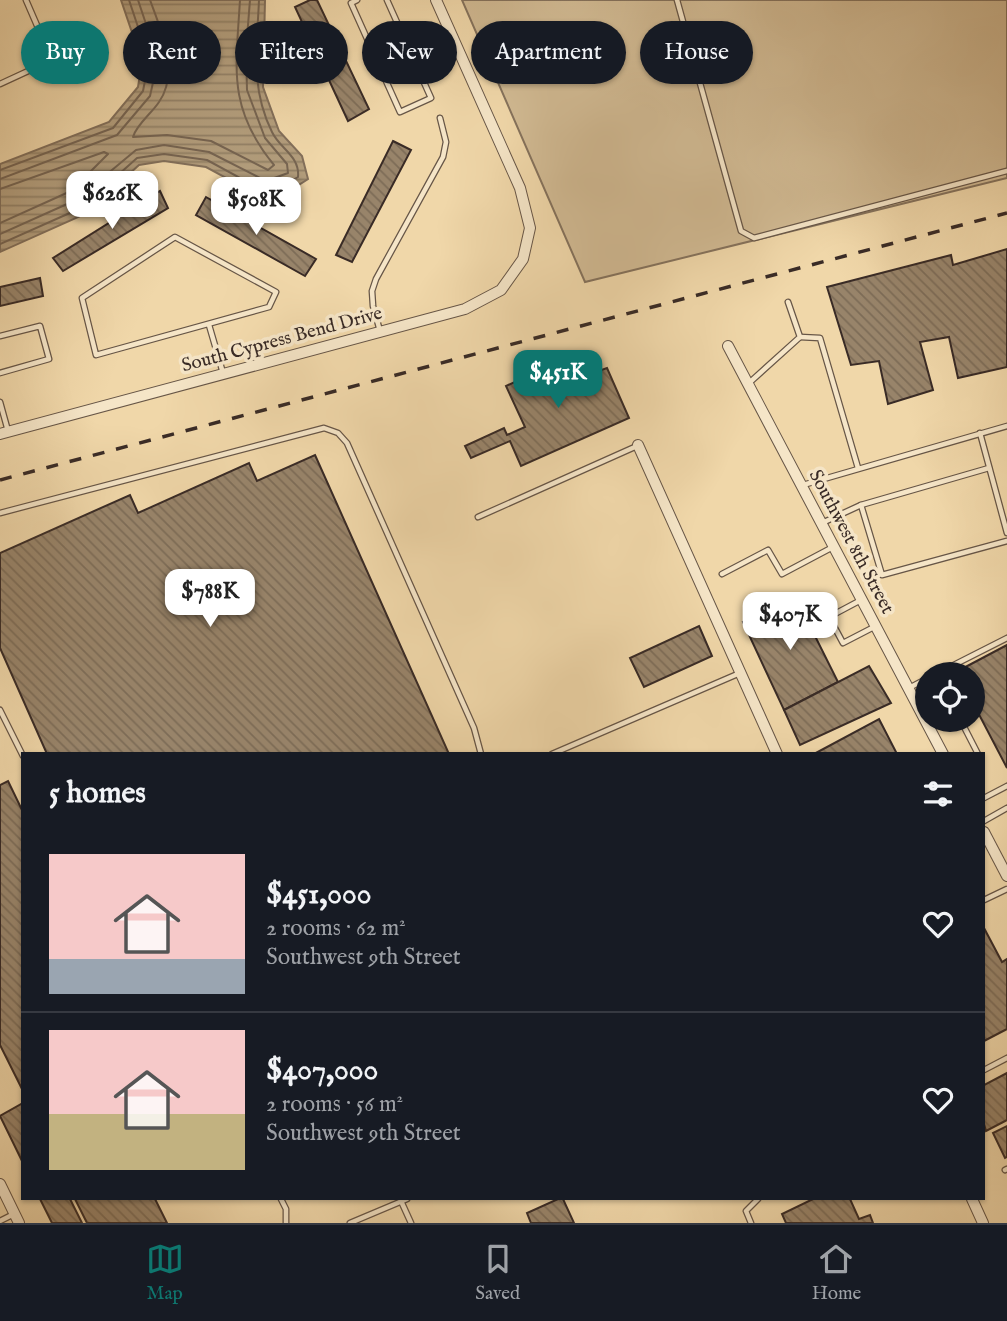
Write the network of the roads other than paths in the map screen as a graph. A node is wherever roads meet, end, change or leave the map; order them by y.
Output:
1 (26, 0) edge
2 (357, 0) edge
3 (387, 0) edge
4 (436, 0) edge
5 (677, 0) edge
6 (0, 84) edge
7 (440, 118) dead end
8 (1007, 171) edge
9 (788, 302) dead end
10 (209, 325) junction
11 (380, 332) junction
12 (0, 336) edge
13 (800, 337) junction
14 (729, 346) dead end
15 (0, 373) edge
16 (223, 374) junction
17 (748, 384) junction
18 (0, 402) edge
19 (1007, 426) edge
20 (4, 433) edge
21 (980, 433) junction
22 (638, 445) joint
23 (858, 468) junction
24 (989, 468) junction
25 (802, 486) junction
26 (861, 505) junction
27 (0, 513) edge
28 (478, 517) dead end
29 (821, 523) junction
30 (1007, 533) edge
31 (1007, 541) edge
32 (834, 547) junction
33 (722, 575) dead end
34 (862, 600) junction
35 (876, 626) junction
36 (1007, 638) edge
37 (960, 662) edge
38 (741, 672) junction
39 (915, 684) edge
40 (908, 688) junction
41 (0, 710) edge
42 (967, 732) edge
43 (21, 752) edge
44 (480, 752) edge
45 (557, 752) edge
46 (776, 752) edge
47 (942, 752) edge
48 (977, 752) edge
49 (1007, 786) edge
50 (985, 797) edge
51 (1007, 808) edge
52 (985, 820) edge
53 (985, 837) edge
54 (1007, 876) edge
55 (1007, 889) edge
56 (985, 900) edge
57 (1007, 1058) edge
58 (985, 1069) edge
59 (0, 1184) edge
60 (282, 1200) edge
61 (404, 1200) edge
62 (757, 1200) edge
63 (972, 1200) edge
64 (16, 1218) edge
65 (0, 1221) edge
66 (286, 1223) edge
67 (351, 1223) edge
68 (411, 1223) edge
69 (751, 1223) edge
70 (983, 1223) edge

1 - 6 lane
2 - 3 lane
4 - 11 street, South Cypress Bend Drive
5 - 8 lane
7 - 11 lane
9 - 13 lane
10 - 10 lane
10 - 16 lane
11 - 16 street, South Cypress Bend Drive
12 - 15 lane
13 - 17 lane
13 - 23 lane
14 - 17 street, Southwest 8th Street
16 - 20 street, South Cypress Bend Drive
17 - 25 street, Southwest 8th Street
18 - 20 lane
19 - 21 lane
21 - 23 lane
21 - 24 lane
22 - 28 lane
22 - 38 street
23 - 25 lane
24 - 26 lane
24 - 30 lane
25 - 29 street, Southwest 8th Street
26 - 29 lane
26 - 31 lane
27 - 44 lane
29 - 32 street, Southwest 8th Street
32 - 33 lane
32 - 34 street, Southwest 8th Street
34 - 35 street, Southwest 8th Street
34 - 35 lane
35 - 40 street, Southwest 8th Street
36 - 37 lane
38 - 45 lane
38 - 46 street
39 - 40 lane
40 - 47 street, Southwest 8th Street
41 - 43 lane
42 - 48 lane
49 - 50 lane
51 - 52 lane
53 - 54 street
55 - 56 lane
57 - 58 lane
59 - 64 street
60 - 66 lane
61 - 67 lane
61 - 68 lane
62 - 69 lane
63 - 70 street
64 - 65 lane

